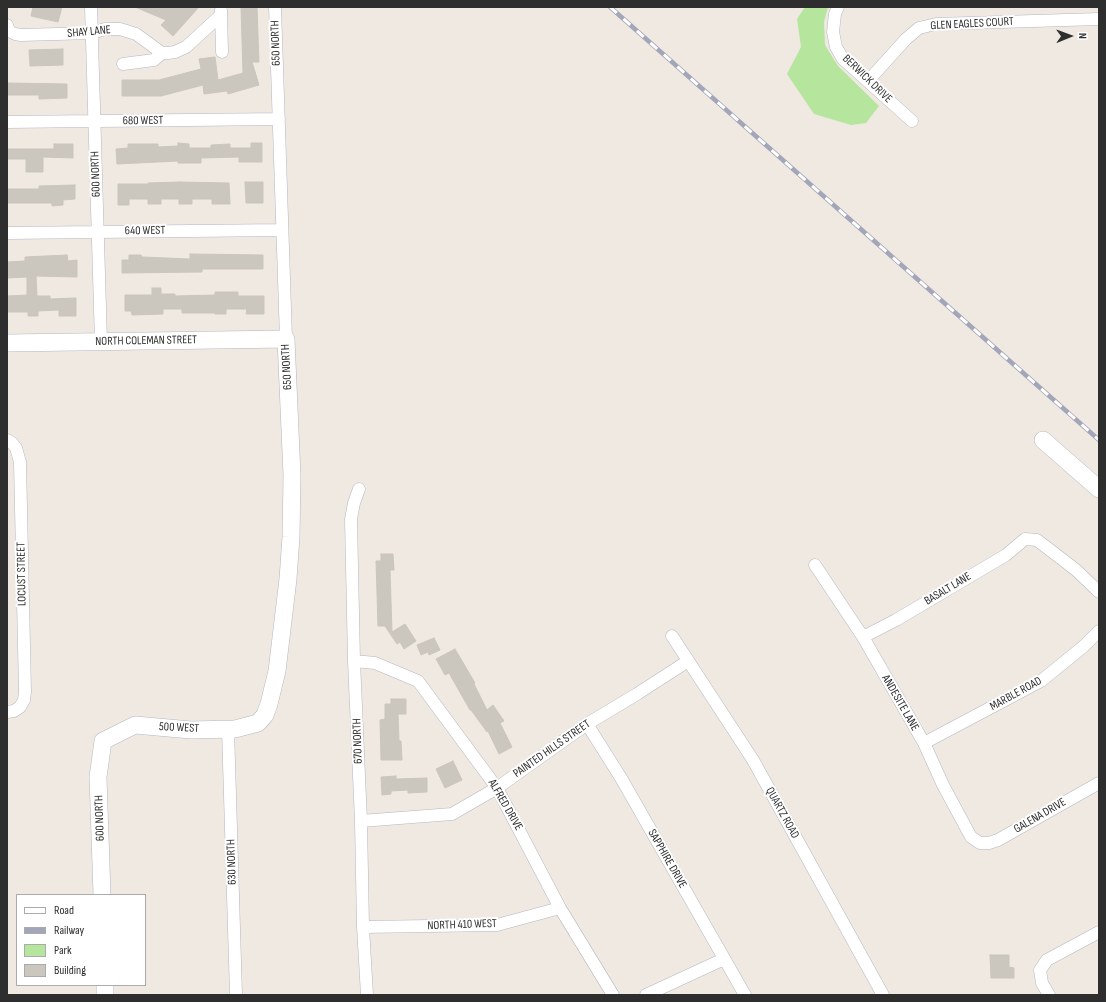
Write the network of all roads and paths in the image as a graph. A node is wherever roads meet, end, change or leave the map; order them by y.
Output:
1 (91, 7) edge
2 (275, 7) edge
3 (838, 7) edge
4 (221, 11) edge
5 (1099, 19) edge
6 (8, 28) edge
7 (92, 33) junction
8 (222, 52) dead end
9 (162, 53) junction
10 (123, 64) dead end
11 (868, 81) junction
12 (279, 119) junction
13 (94, 121) junction
14 (912, 121) dead end
15 (7, 122) edge
16 (282, 230) junction
17 (98, 232) junction
18 (7, 233) edge
19 (286, 339) junction
20 (101, 342) junction
21 (7, 343) edge
22 (1043, 440) dead end
23 (9, 442) edge
24 (359, 489) dead end
25 (1099, 489) edge
26 (815, 565) dead end
27 (1099, 592) edge
28 (1099, 631) edge
29 (672, 636) dead end
30 (863, 637) junction
31 (354, 661) junction
32 (688, 661) junction
33 (7, 712) edge
34 (258, 722) joint
35 (587, 724) junction
36 (228, 729) junction
37 (103, 741) joint
38 (924, 743) junction
39 (1099, 783) edge
40 (497, 788) junction
41 (361, 821) junction
42 (980, 843) joint
43 (102, 894) edge
44 (560, 908) junction
45 (363, 926) junction
46 (1099, 932) edge
47 (724, 958) junction
48 (236, 995) edge
49 (367, 995) edge
50 (613, 995) edge
51 (646, 995) edge
52 (745, 995) edge
53 (883, 995) edge
54 (1049, 995) edge

1 - 7 street, 600 NORTH
2 - 12 street, 650 NORTH
3 - 11 street, BERWICK DRIVE
4 - 8 street
4 - 9 street
5 - 11 street, GLEN EAGLES COURT
6 - 7 street, SHAY LANE
7 - 9 street, SHAY LANE
7 - 13 street, 600 NORTH
9 - 10 street
11 - 14 street, BERWICK DRIVE
12 - 13 street, 680 WEST
12 - 16 street, 650 NORTH
13 - 15 street, 680 WEST
13 - 17 street, 600 NORTH
16 - 17 street, 640 WEST
16 - 19 street, 650 NORTH
17 - 18 street, 640 WEST
17 - 20 street, 600 NORTH
19 - 20 street, NORTH COLEMAN STREET
19 - 34 street, 650 NORTH
20 - 21 street, NORTH COLEMAN STREET
22 - 25 street
23 - 33 street, LOCUST STREET
24 - 31 street, 670 NORTH
26 - 30 street, ANDESITE LANE
27 - 30 street, BASALT LANE
28 - 38 street, MARBLE ROAD
29 - 32 street, QUARTZ ROAD
30 - 38 street, ANDESITE LANE
31 - 40 street, ALFRED DRIVE
31 - 41 street, 670 NORTH
32 - 35 street, PAINTED HILLS STREET
32 - 53 street, QUARTZ ROAD
34 - 36 street, 500 WEST
35 - 40 street, PAINTED HILLS STREET
35 - 47 street, SAPPHIRE DRIVE
36 - 37 street, 500 WEST
36 - 48 street, 630 NORTH
37 - 43 street, 600 NORTH
38 - 42 street, ANDESITE LANE
39 - 42 street, GALENA DRIVE
40 - 41 street, PAINTED HILLS STREET
40 - 44 street, ALFRED DRIVE
41 - 45 street, 670 NORTH
44 - 45 street, NORTH 410 WEST
44 - 50 street, ALFRED DRIVE
45 - 49 street, 670 NORTH
46 - 54 street
47 - 51 street
47 - 52 street, SAPPHIRE DRIVE

